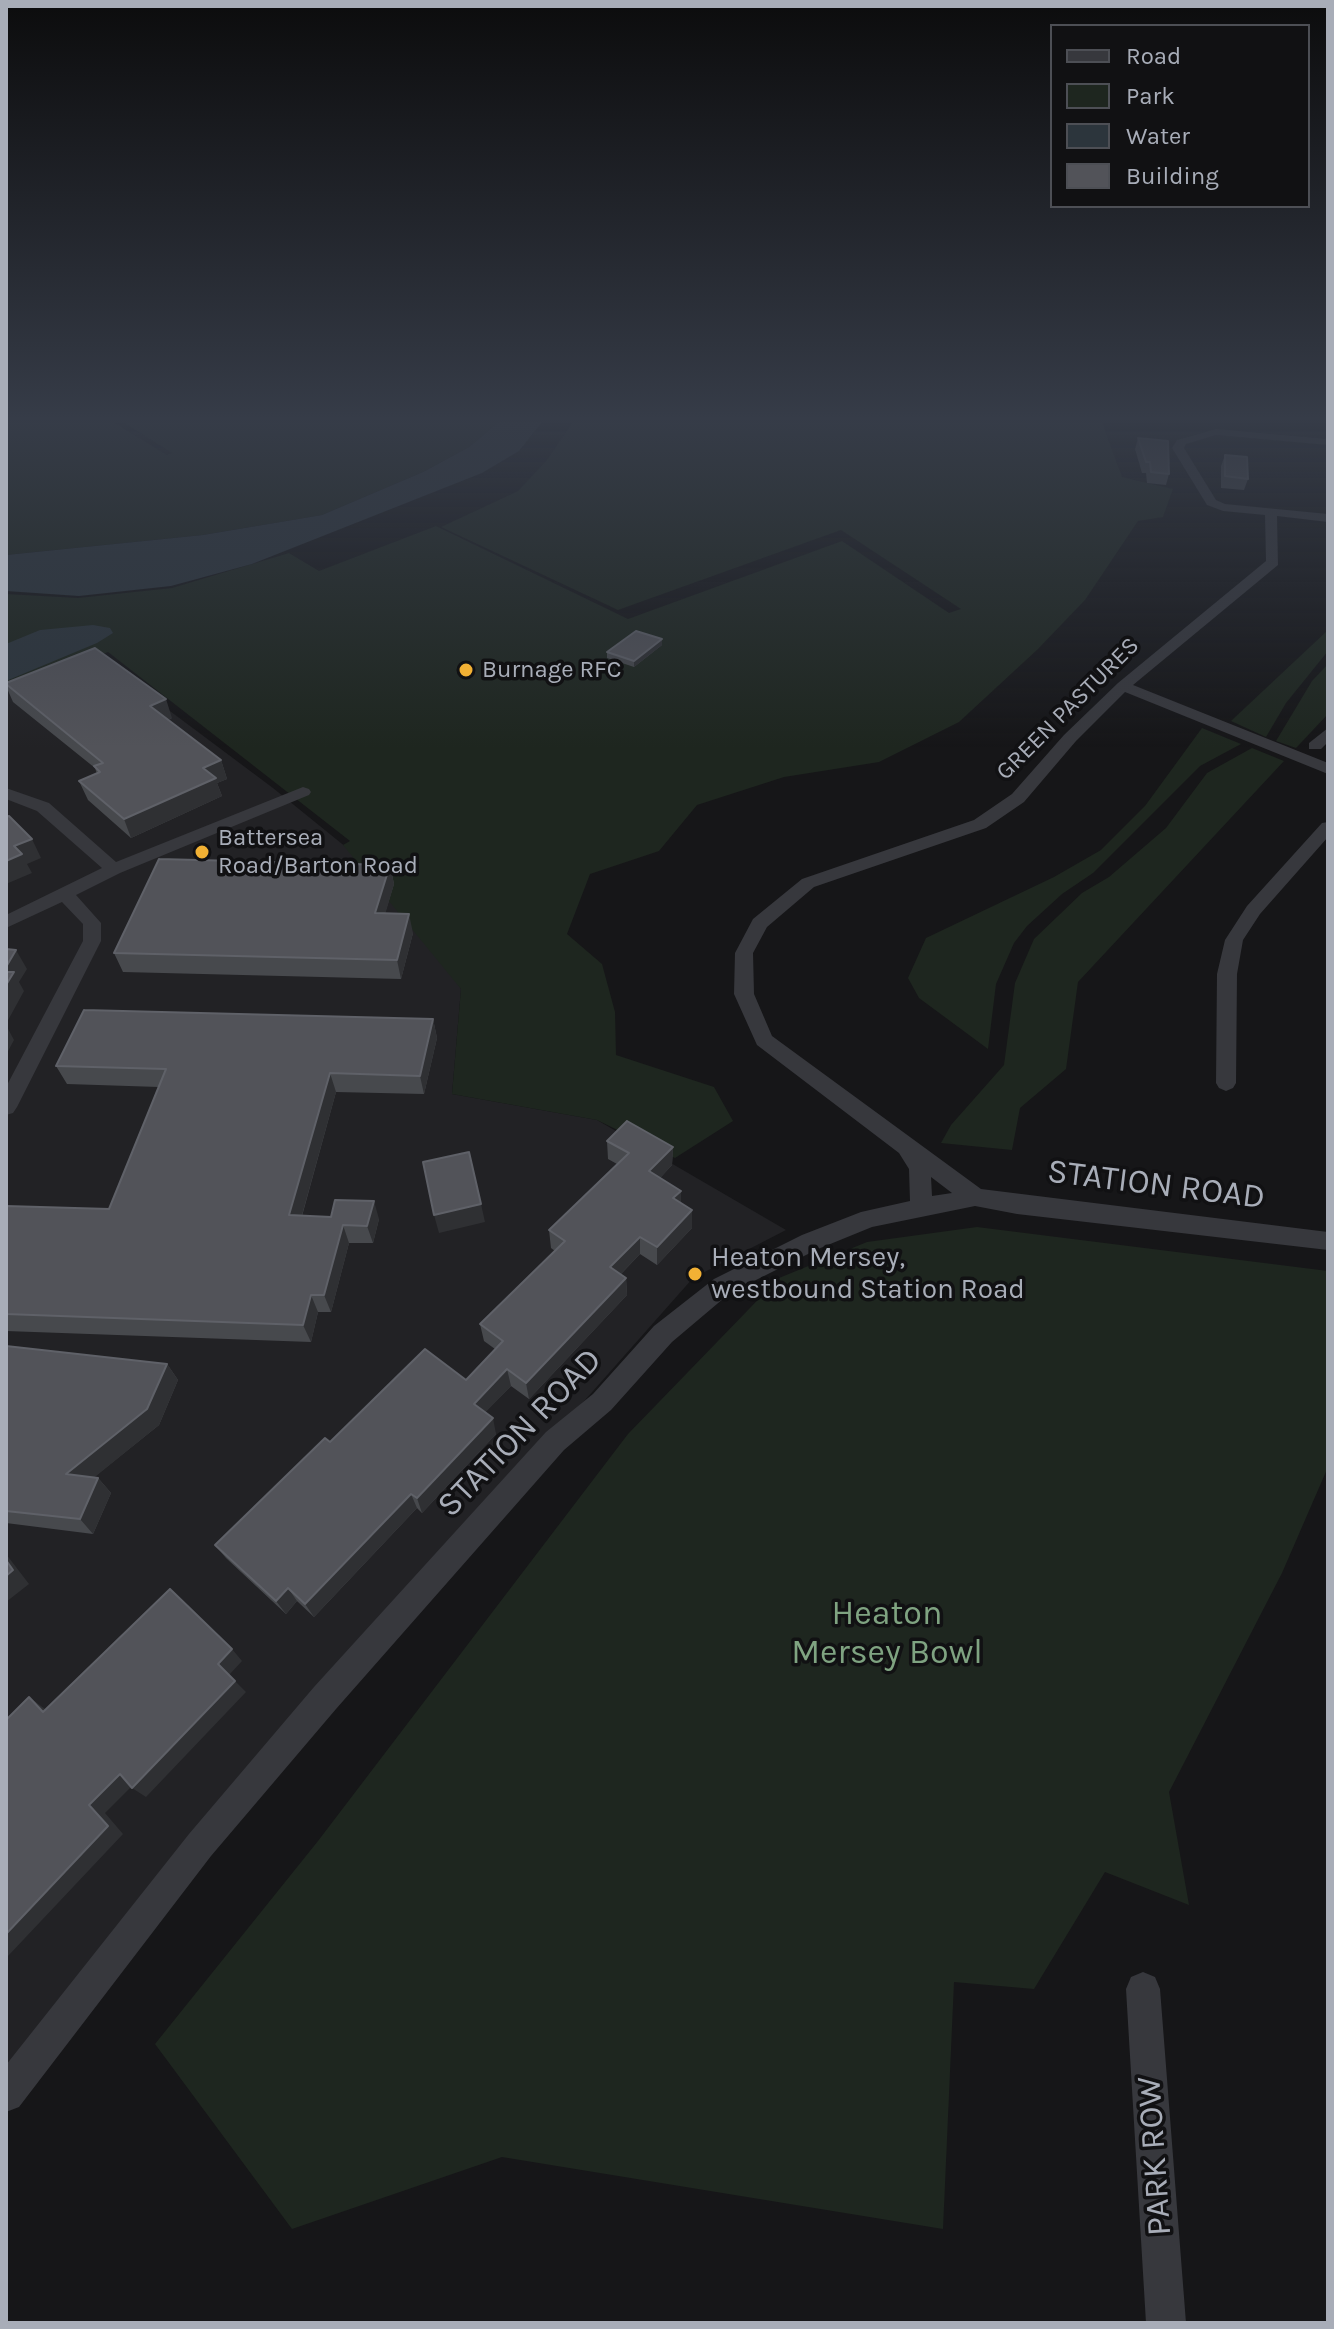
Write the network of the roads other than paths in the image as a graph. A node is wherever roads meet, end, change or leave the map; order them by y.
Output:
1 (1272, 531) edge
2 (1123, 686) junction
3 (1328, 733) edge
4 (1315, 746) dead end
5 (1328, 769) edge
6 (303, 792) dead end
7 (6, 793) edge
8 (1328, 827) edge
9 (114, 869) junction
10 (65, 894) junction
11 (6, 922) edge
12 (1226, 1083) dead end
13 (6, 1107) edge
14 (901, 1142) junction
15 (975, 1197) junction
16 (921, 1208) junction
17 (1328, 1244) edge
18 (1143, 1989) dead end
19 (6, 2094) edge
20 (1166, 2323) edge

1 - 2 street, GREEN PASTURES
2 - 5 street
2 - 14 street, GREEN PASTURES
3 - 4 street
6 - 9 street
7 - 9 street
8 - 12 street
9 - 10 street
10 - 11 street
10 - 13 street
14 - 15 street, GREEN PASTURES
14 - 16 street, GREEN PASTURES
15 - 16 street, STATION ROAD
15 - 17 street, STATION ROAD
16 - 19 street, STATION ROAD
18 - 20 street, PARK ROW

